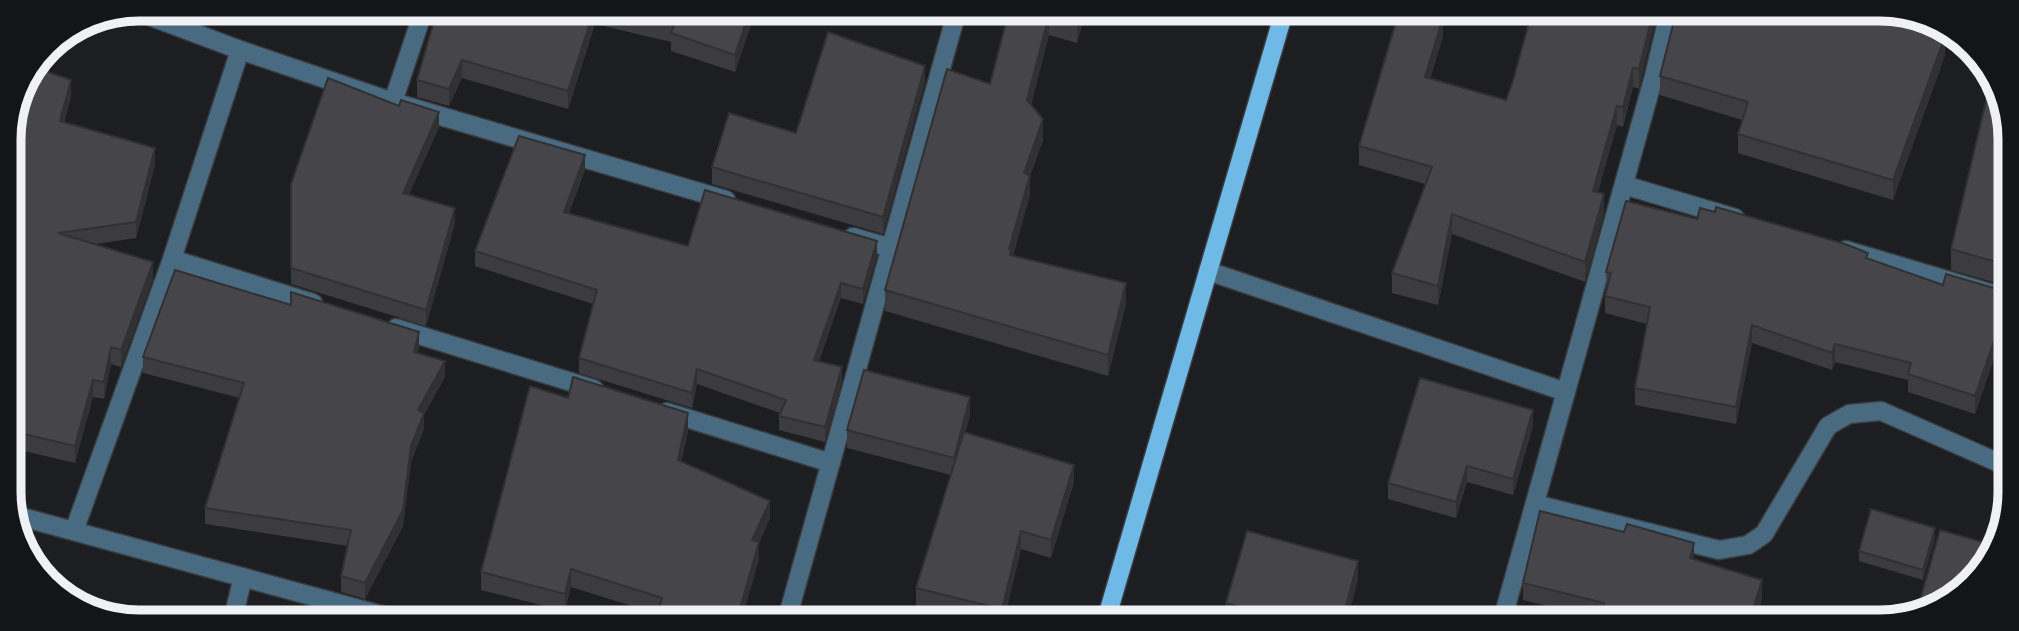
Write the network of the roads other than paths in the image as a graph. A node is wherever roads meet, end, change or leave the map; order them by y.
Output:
1 (162, 21) edge
2 (420, 21) edge
3 (949, 21) edge
4 (1281, 21) edge
5 (1667, 21) edge
6 (240, 50) junction
7 (393, 102) junction
8 (1624, 185) junction
9 (747, 206) edge
10 (1756, 224) edge
11 (838, 233) edge
12 (1835, 247) edge
13 (891, 248) junction
14 (172, 259) junction
15 (1208, 271) junction
16 (1998, 295) edge
17 (330, 308) edge
18 (383, 324) edge
19 (1566, 392) junction
20 (607, 394) edge
21 (647, 406) edge
22 (1998, 462) edge
23 (831, 463) junction
24 (1535, 504) junction
25 (24, 517) edge
26 (74, 531) junction
27 (243, 577) junction
28 (235, 610) edge
29 (363, 610) edge
30 (790, 610) edge
31 (1109, 610) edge
32 (1505, 610) edge

1 - 6 street
2 - 7 street
3 - 13 street
4 - 15 main road
5 - 8 street
6 - 7 street
6 - 14 street
7 - 9 street
8 - 10 street
8 - 19 street
11 - 13 street
12 - 16 street
13 - 23 street
14 - 17 street
14 - 26 street
15 - 19 street
15 - 31 main road
18 - 20 street
19 - 24 street
21 - 23 street
22 - 24 street
23 - 30 street
24 - 32 street
25 - 26 street
26 - 27 street
27 - 28 street
27 - 29 street

